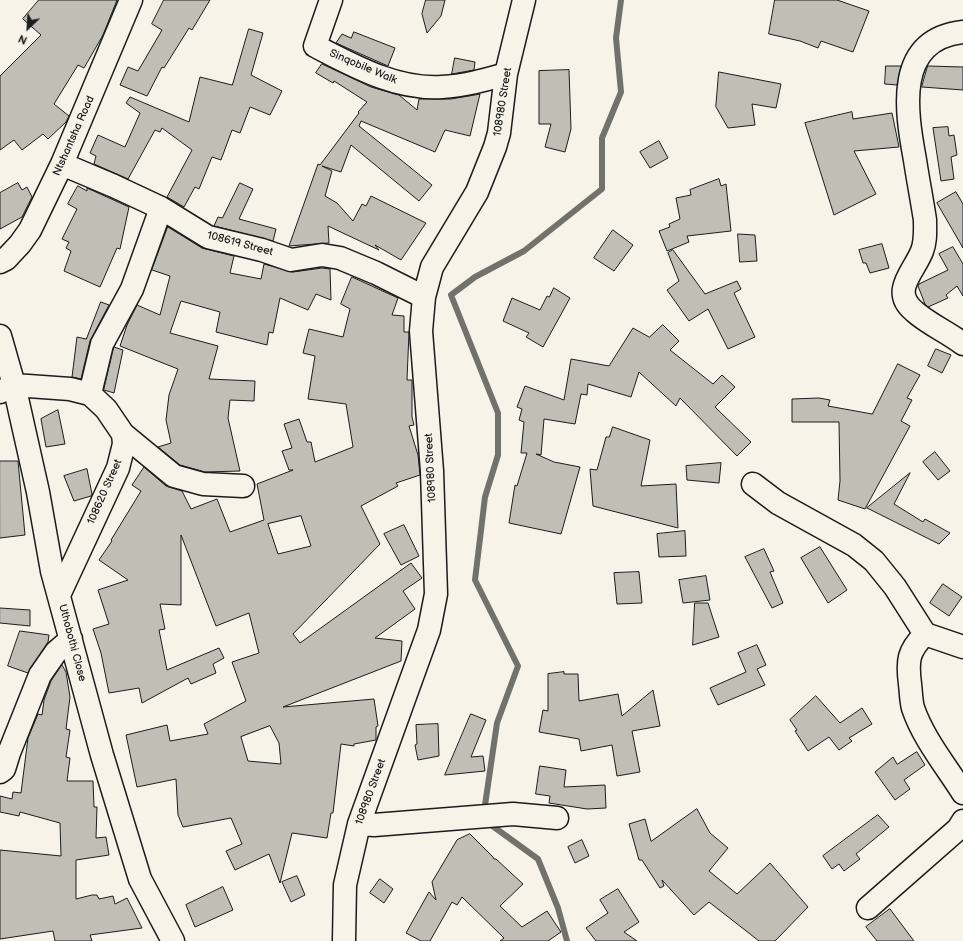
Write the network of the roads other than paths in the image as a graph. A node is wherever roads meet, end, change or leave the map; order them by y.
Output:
1 (131, 0) edge
2 (330, 0) edge
3 (524, 0) edge
4 (963, 32) edge
5 (506, 74) junction
6 (62, 164) junction
7 (161, 208) junction
8 (0, 262) edge
9 (424, 297) junction
10 (0, 336) edge
11 (963, 344) edge
12 (7, 389) edge
13 (90, 394) junction
14 (123, 434) junction
15 (753, 484) dead end
16 (243, 486) dead end
17 (59, 595) junction
18 (925, 634) junction
19 (71, 639) junction
20 (963, 647) edge
21 (2, 771) edge
22 (963, 793) edge
23 (557, 818) dead end
24 (963, 822) edge
25 (359, 824) junction
26 (868, 908) dead end
27 (173, 941) edge
28 (344, 941) edge

1 - 6 street, Ntshantsha Road
2 - 5 street, Sinqobile Walk
3 - 5 street, 108980 Street
4 - 11 street
5 - 9 street, 108980 Street
6 - 7 street, 108619 Street
6 - 8 street, Ntshantsha Road
7 - 9 street, 108619 Street
7 - 13 street
9 - 25 street, 108980 Street
10 - 12 street, Uthobothi Close
12 - 13 street
12 - 17 street, Uthobothi Close
13 - 14 street
14 - 16 street
14 - 17 street, 108620 Street
15 - 18 street
17 - 19 street, Uthobothi Close
18 - 20 street
18 - 22 street
19 - 21 street
19 - 27 street, Uthobothi Close
23 - 25 street
24 - 26 street
25 - 28 street, 108980 Street

